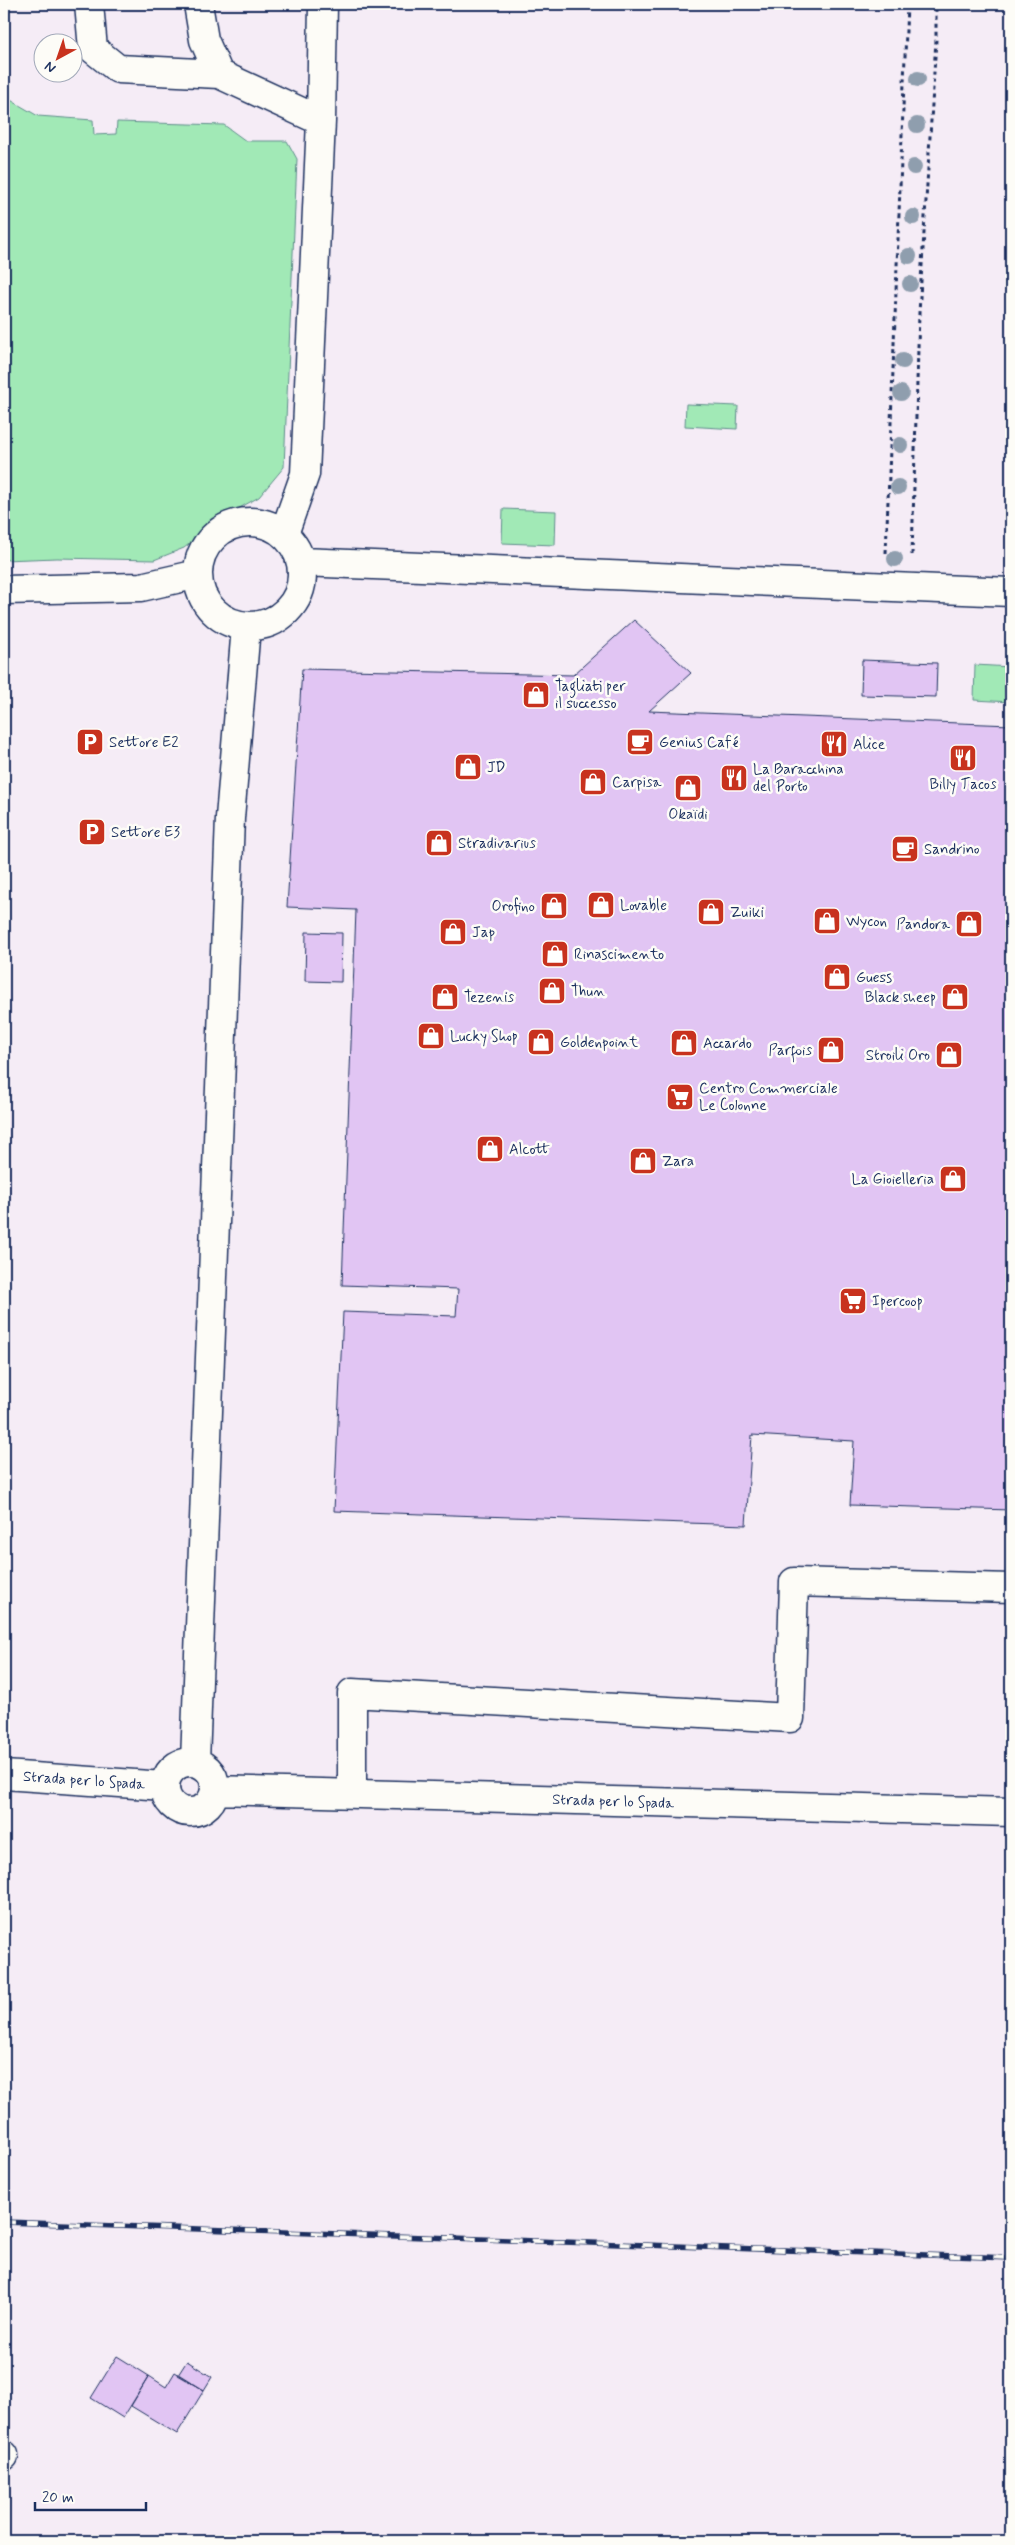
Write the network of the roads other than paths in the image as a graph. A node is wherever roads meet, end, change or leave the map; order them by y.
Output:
1 (89, 4) edge
2 (198, 4) edge
3 (323, 4) edge
4 (218, 74) junction
5 (321, 121) junction
6 (284, 534) junction
7 (302, 562) junction
8 (198, 574) junction
9 (4, 590) edge
10 (1011, 592) edge
11 (246, 627) junction
12 (1011, 1588) edge
13 (195, 1762) junction
14 (4, 1775) edge
15 (164, 1786) junction
16 (216, 1790) junction
17 (352, 1793) junction
18 (1011, 1812) edge

1 - 4 street
2 - 4 street
3 - 5 street
4 - 5 street
5 - 6 street
6 - 7 street
6 - 8 street
7 - 10 street
7 - 11 street
8 - 9 street
8 - 11 street
11 - 13 street
12 - 17 street
13 - 15 street
13 - 16 street
14 - 15 street, Strada per lo Spada
15 - 16 street
16 - 17 street, Strada per lo Spada
17 - 18 street, Strada per lo Spada

